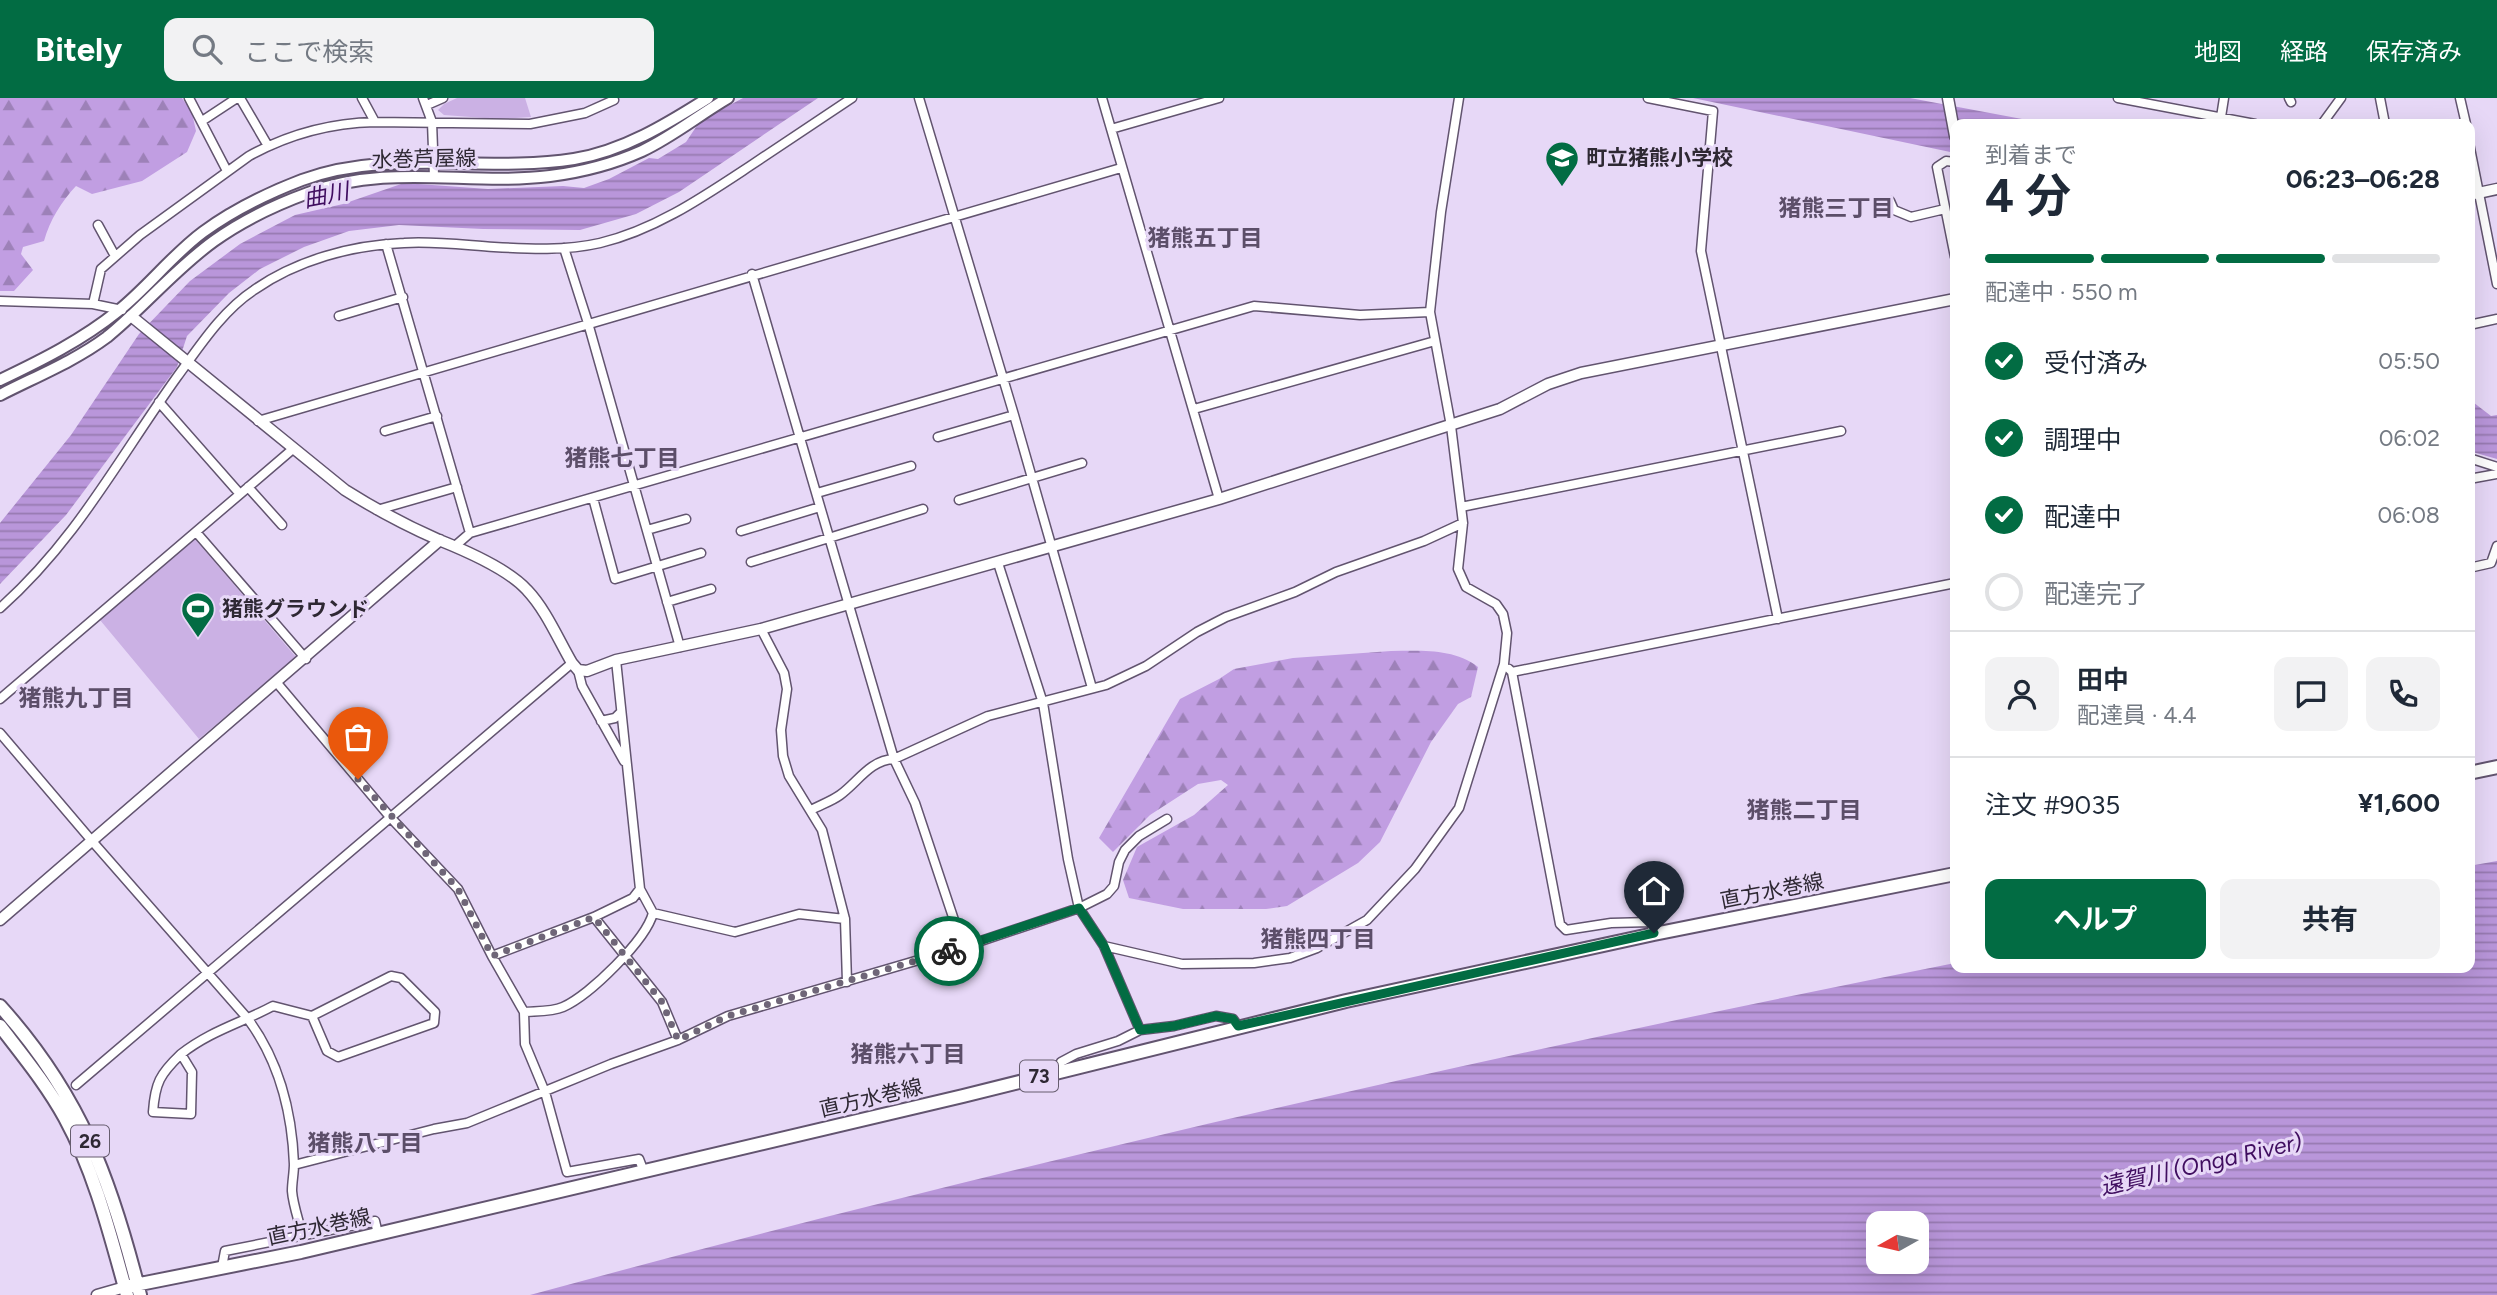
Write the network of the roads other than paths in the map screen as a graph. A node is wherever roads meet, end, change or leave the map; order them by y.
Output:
1 (189, 98) edge
2 (238, 98) edge
3 (362, 98) edge
4 (443, 98) edge
5 (708, 98) edge
6 (852, 98) edge
7 (919, 98) edge
8 (1102, 98) edge
9 (1219, 98) edge
10 (1460, 98) edge
11 (1647, 98) edge
12 (2118, 98) edge
13 (2224, 98) edge
14 (2341, 98) edge
15 (2380, 98) edge
16 (2460, 98) edge
17 (615, 99) edge
18 (721, 100) edge
19 (425, 102) edge
20 (2221, 117) junction
21 (2231, 119) edge
22 (2326, 119) edge
23 (2384, 119) edge
24 (2465, 119) edge
25 (202, 121) junction
26 (374, 122) junction
27 (432, 122) junction
28 (1111, 129) junction
29 (268, 146) junction
30 (1950, 161) edge
31 (433, 163) junction
32 (1121, 168) junction
33 (227, 171) junction
34 (434, 176) junction
35 (2497, 189) edge
36 (2475, 194) edge
37 (2475, 198) edge
38 (1890, 201) dead end
39 (1945, 209) junction
40 (956, 217) junction
41 (98, 225) dead end
42 (1950, 233) edge
43 (386, 244) junction
44 (564, 248) junction
45 (115, 256) junction
46 (2496, 271) edge
47 (752, 274) junction
48 (2497, 284) edge
49 (402, 297) junction
50 (0, 300) edge
51 (1950, 300) edge
52 (93, 304) junction
53 (120, 309) junction
54 (1430, 312) junction
55 (339, 316) dead end
56 (2497, 319) edge
57 (135, 320) junction
58 (588, 323) junction
59 (2475, 324) edge
60 (1170, 329) junction
61 (1435, 341) junction
62 (1722, 346) junction
63 (186, 361) junction
64 (423, 371) junction
65 (1002, 378) junction
66 (0, 380) edge
67 (0, 395) edge
68 (159, 402) junction
69 (1194, 409) junction
70 (1014, 415) junction
71 (437, 416) junction
72 (258, 421) junction
73 (1451, 426) junction
74 (385, 431) dead end
75 (1842, 431) dead end
76 (800, 437) junction
77 (939, 437) dead end
78 (294, 448) junction
79 (1744, 451) junction
80 (2475, 460) edge
81 (1082, 463) dead end
82 (911, 466) dead end
83 (2497, 467) edge
84 (2497, 474) edge
85 (1031, 478) junction
86 (2475, 478) edge
87 (634, 486) junction
88 (248, 487) junction
89 (457, 487) junction
90 (240, 494) junction
91 (817, 494) junction
92 (593, 498) junction
93 (1219, 499) junction
94 (959, 500) dead end
95 (820, 507) junction
96 (1461, 507) junction
97 (923, 509) dead end
98 (377, 510) junction
99 (686, 519) dead end
100 (1463, 523) junction
101 (282, 525) dead end
102 (647, 530) junction
103 (741, 531) dead end
104 (196, 532) junction
105 (470, 533) junction
106 (830, 538) junction
107 (440, 540) junction
108 (455, 545) junction
109 (2497, 546) edge
110 (1051, 547) junction
111 (701, 553) dead end
112 (751, 562) dead end
113 (998, 563) junction
114 (657, 566) junction
115 (2475, 567) edge
116 (1950, 584) edge
117 (711, 589) dead end
118 (667, 602) junction
119 (850, 605) junction
120 (0, 608) edge
121 (1778, 619) junction
122 (761, 629) junction
123 (680, 648) junction
124 (306, 659) junction
125 (617, 660) junction
126 (1504, 664) junction
127 (575, 666) junction
128 (1511, 672) junction
129 (277, 683) junction
130 (1092, 688) junction
131 (0, 699) edge
132 (1042, 703) junction
133 (621, 712) junction
134 (601, 721) junction
135 (0, 733) edge
136 (894, 760) junction
137 (626, 764) junction
138 (2497, 767) edge
139 (2475, 772) edge
140 (810, 810) junction
141 (390, 817) junction
142 (1167, 819) dead end
143 (92, 841) junction
144 (1950, 875) edge
145 (640, 889) junction
146 (1079, 908) junction
147 (653, 913) junction
148 (594, 917) junction
149 (845, 919) junction
150 (0, 920) edge
151 (1654, 933) junction
152 (1104, 946) junction
153 (963, 947) junction
154 (625, 953) junction
155 (492, 956) junction
156 (207, 972) junction
157 (847, 982) junction
158 (0, 1006) edge
159 (524, 1012) junction
160 (312, 1016) junction
161 (248, 1019) junction
162 (0, 1026) edge
163 (1238, 1026) junction
164 (1140, 1030) junction
165 (678, 1040) junction
166 (181, 1055) junction
167 (1059, 1071) junction
168 (76, 1085) dead end
169 (545, 1092) junction
170 (294, 1164) junction
171 (644, 1172) junction
172 (302, 1234) junction
173 (378, 1234) junction
174 (222, 1267) junction
175 (132, 1290) edge
176 (97, 1295) edge

1 - 25 street
2 - 25 street
2 - 29 street
3 - 26 street
4 - 19 street
5 - 31 main road, 水巻芦屋線
6 - 44 street
7 - 40 street
8 - 28 street
9 - 28 street
10 - 54 street
11 - 62 street
12 - 20 street
13 - 20 street
14 - 22 street
15 - 23 street
16 - 24 street
17 - 27 street
18 - 34 main road, 水巻芦屋線
19 - 27 street
20 - 21 street
25 - 33 street
26 - 27 street
26 - 29 street
27 - 31 street
28 - 32 street
29 - 33 street
30 - 39 street
31 - 34 street
31 - 53 main road, 水巻芦屋線
32 - 40 street
32 - 60 street
33 - 45 street
34 - 57 main road, 水巻芦屋線
35 - 36 street
37 - 46 street
38 - 39 street
39 - 42 street
40 - 47 street
40 - 65 street
41 - 45 street
43 - 44 street
43 - 49 street
43 - 63 street
44 - 58 street
45 - 52 street
46 - 48 street
47 - 58 street
47 - 76 street
49 - 55 street
49 - 64 street
50 - 52 street
51 - 62 street
52 - 53 street
53 - 57 street
53 - 66 main road, 水巻芦屋線
54 - 60 street
54 - 61 street
56 - 59 street
57 - 63 street
57 - 67 main road, 水巻芦屋線
58 - 64 street
58 - 87 street
60 - 65 street
60 - 69 street
61 - 69 street
61 - 73 street
62 - 73 street
62 - 79 street
63 - 68 street
63 - 72 street
64 - 71 street
64 - 72 street
65 - 70 street
65 - 76 street
68 - 90 street
68 - 120 street
69 - 93 street
70 - 77 street
70 - 85 street
71 - 74 street
71 - 89 street
72 - 78 street
73 - 93 street
73 - 96 street
75 - 79 street
76 - 87 street
76 - 91 street
78 - 88 street
78 - 98 street
79 - 96 street
79 - 121 street
80 - 83 street
81 - 85 street
82 - 91 street
84 - 86 street
85 - 94 street
85 - 110 street
87 - 92 street
87 - 102 street
88 - 90 street
88 - 101 street
89 - 98 street
89 - 105 street
90 - 104 street
91 - 95 street
92 - 105 street
92 - 114 street
93 - 110 street
95 - 103 street
95 - 106 street
96 - 100 street
97 - 106 street
98 - 107 street
99 - 102 street
100 - 126 street
100 - 130 street
102 - 114 street
104 - 124 street
104 - 131 street
105 - 108 street
106 - 112 street
106 - 119 street
107 - 108 street
107 - 124 street
108 - 127 street
109 - 115 street
110 - 113 street
110 - 130 street
111 - 114 street
113 - 119 street
113 - 132 street
114 - 118 street
116 - 121 street
117 - 118 street
118 - 123 street
119 - 122 street
119 - 136 street
121 - 128 street
122 - 123 street
122 - 140 street
123 - 125 street
124 - 129 street
125 - 127 street
125 - 133 street
126 - 128 street
126 - 152 street
127 - 134 street
127 - 141 street
128 - 151 street
129 - 141 street
129 - 143 street
130 - 132 street
132 - 136 street
132 - 146 street
133 - 134 street
133 - 137 street
134 - 137 street
135 - 143 street
136 - 140 street
136 - 153 street
137 - 145 street
138 - 139 main road
140 - 149 street
141 - 155 street
141 - 156 street
142 - 146 street
143 - 150 street
143 - 156 street
144 - 151 main road, 直方水巻線 / 73
145 - 147 street
145 - 148 street
146 - 152 street
146 - 153 street
147 - 149 street
147 - 154 street
148 - 154 street
148 - 155 street
149 - 157 street
151 - 163 main road, 直方水巻線 / 73
152 - 164 street
153 - 157 street
154 - 159 street
154 - 165 street
155 - 159 street
156 - 161 street
156 - 168 street
157 - 165 street
158 - 175 main road, 26
159 - 169 street
160 - 160 street
160 - 161 street
161 - 166 street
161 - 170 street
162 - 175 main road, 26
163 - 164 street
163 - 167 main road, 直方水巻線 / 73
164 - 167 street
165 - 169 street
166 - 166 street
167 - 171 main road, 直方水巻線 / 73
169 - 170 street
169 - 171 street
170 - 172 street
171 - 173 main road, 直方水巻線 / 73
172 - 173 street
172 - 174 street
173 - 174 main road, 直方水巻線 / 73
174 - 175 main road, 直方水巻線 / 73
175 - 176 street

